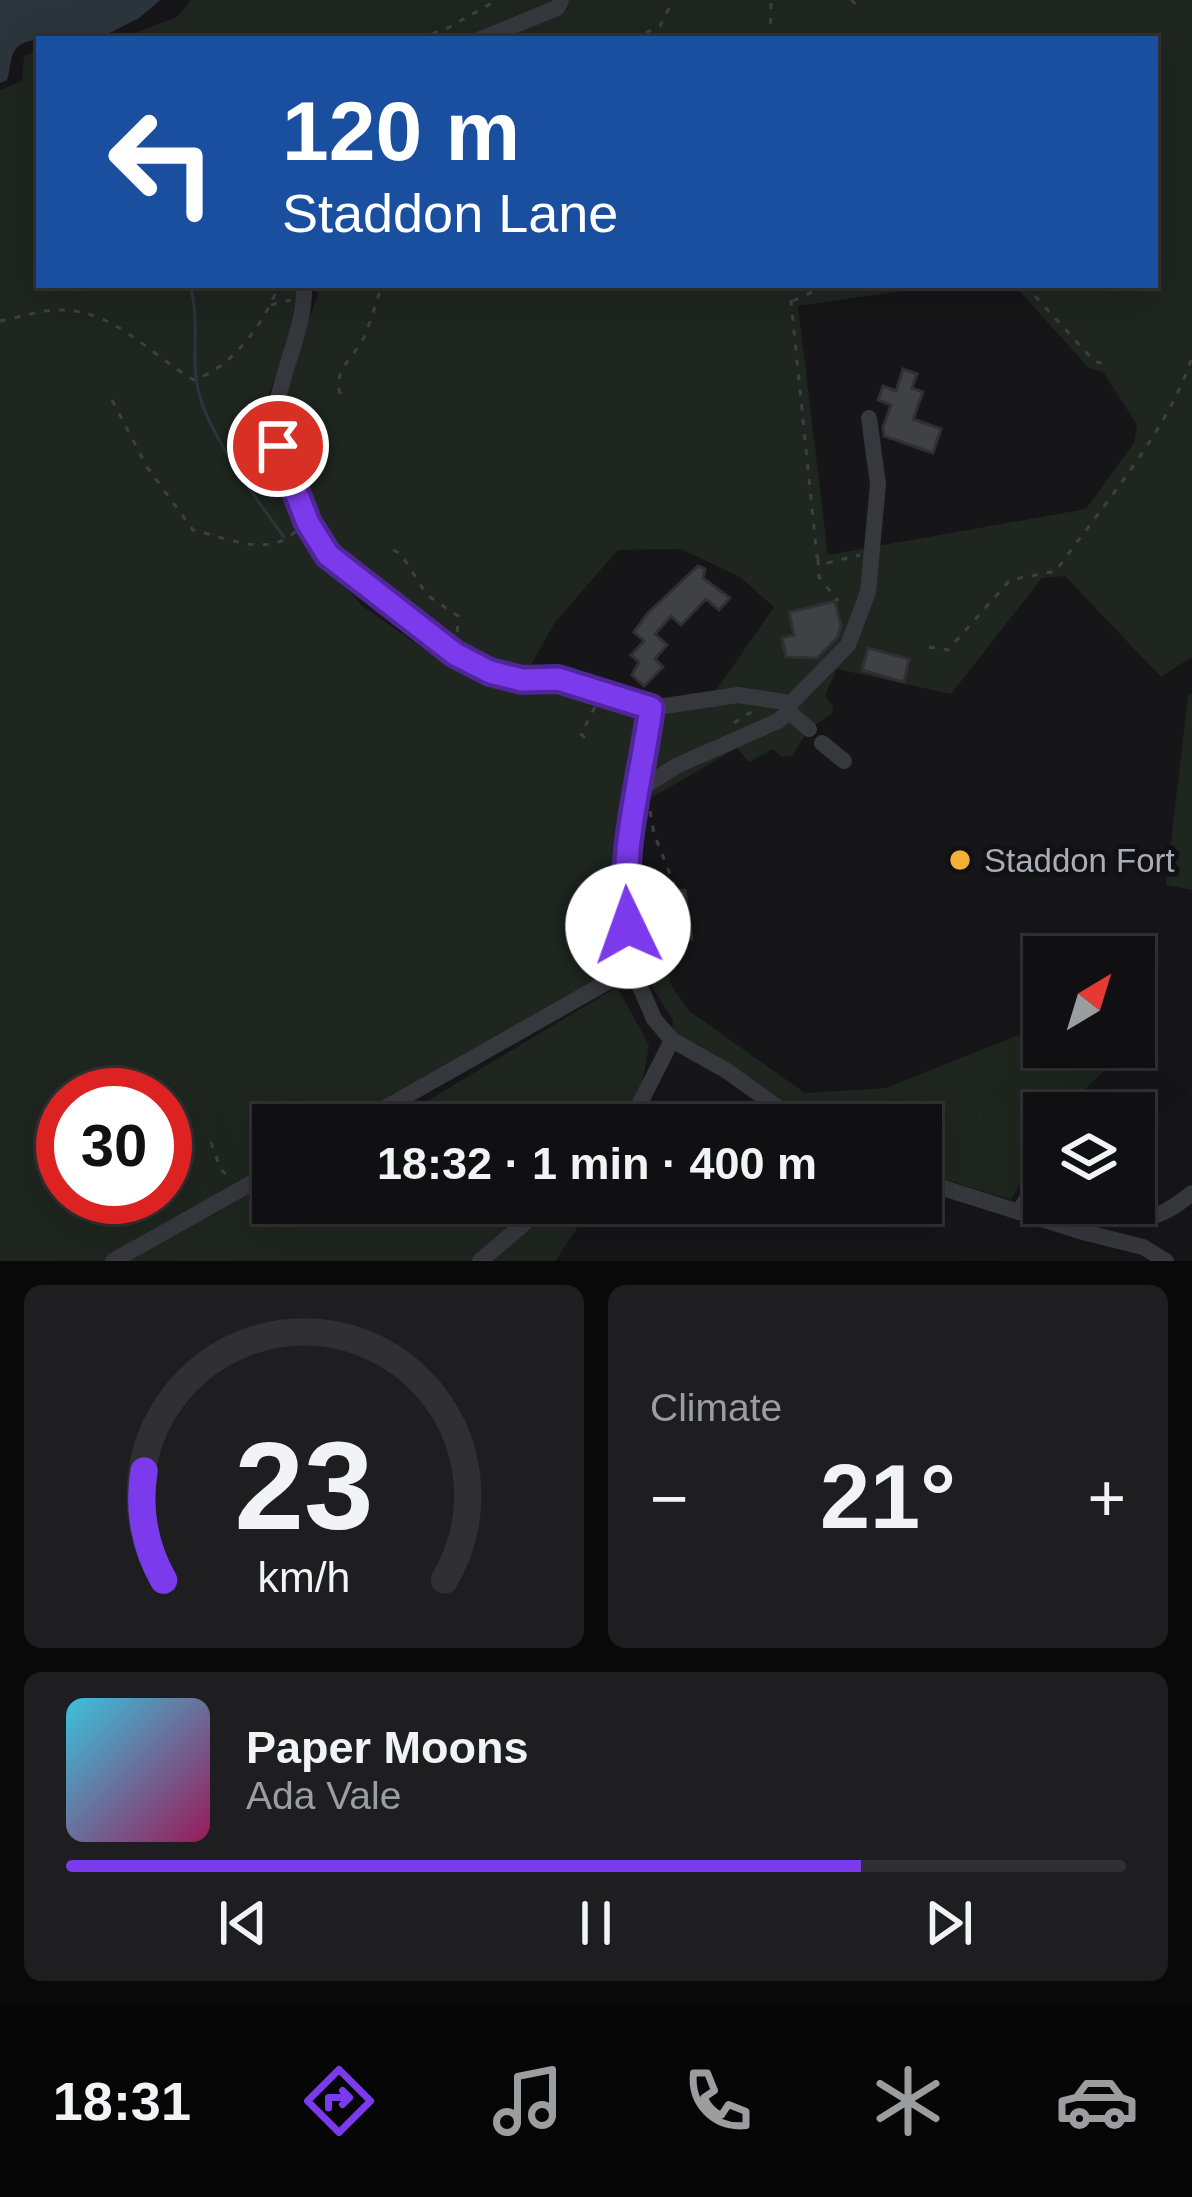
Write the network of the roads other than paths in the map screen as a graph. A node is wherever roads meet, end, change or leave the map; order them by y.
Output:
1 (562, 0) edge
2 (488, 36) edge
3 (304, 291) edge
4 (868, 418) dead end
5 (841, 653) junction
6 (863, 659) dead end
7 (790, 707) junction
8 (651, 708) junction
9 (808, 729) dead end
10 (822, 743) dead end
11 (844, 761) dead end
12 (640, 793) junction
13 (632, 968) junction
14 (673, 1040) junction
15 (392, 1104) edge
16 (640, 1104) edge
17 (773, 1104) edge
18 (252, 1183) edge
19 (942, 1188) edge
20 (1192, 1192) edge
21 (1023, 1205) edge
22 (1019, 1212) junction
23 (1155, 1217) edge
24 (523, 1224) edge
25 (113, 1261) edge
26 (480, 1261) edge
27 (1166, 1261) edge

1 - 2 street
3 - 8 street
4 - 5 street
5 - 6 street
5 - 7 street
7 - 8 street
7 - 9 street
7 - 12 street
8 - 12 street
10 - 11 street
12 - 13 street
13 - 14 street
13 - 15 street
14 - 16 street
14 - 17 street
18 - 25 street
19 - 22 street
20 - 23 street
21 - 22 street
22 - 27 street
24 - 26 street

